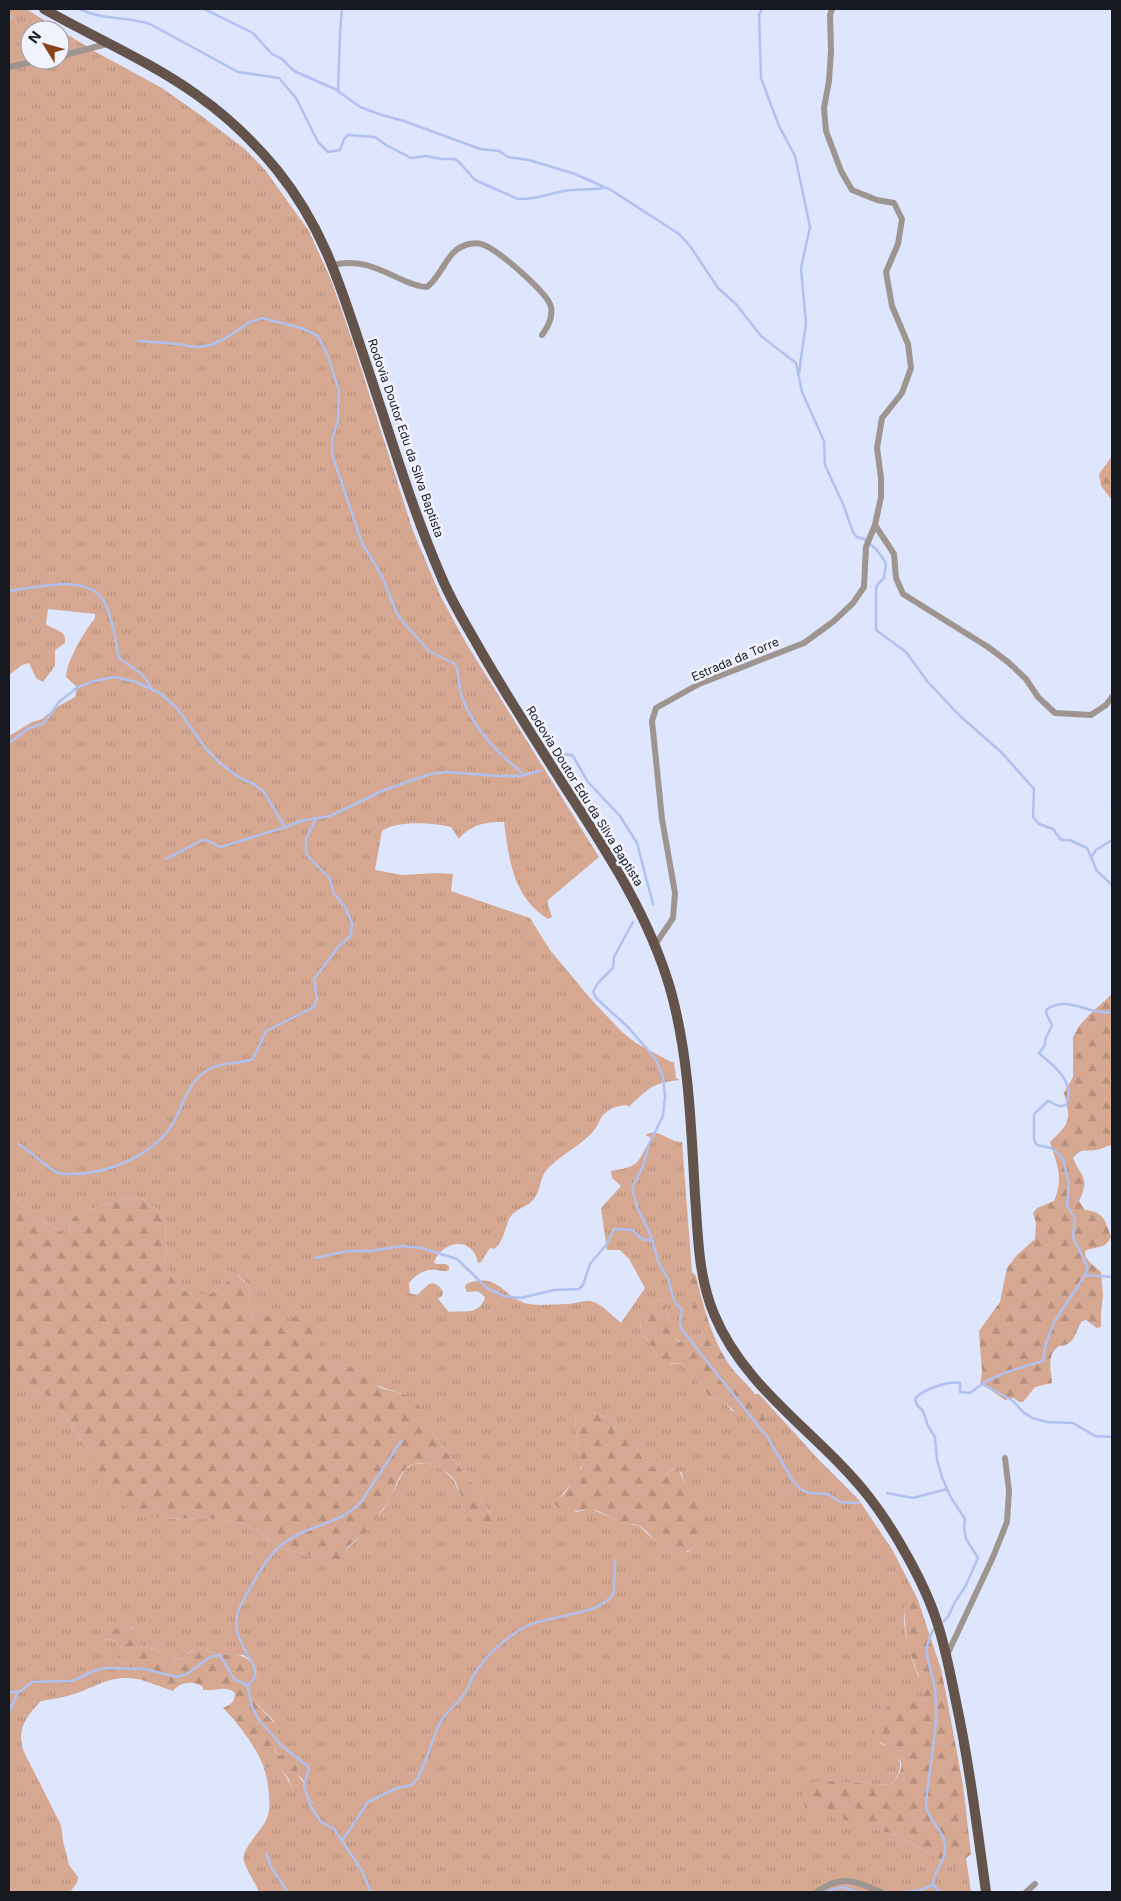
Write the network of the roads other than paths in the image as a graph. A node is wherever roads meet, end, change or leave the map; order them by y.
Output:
1 (44, 9) edge
2 (832, 9) edge
3 (107, 44) junction
4 (70, 53) edge
5 (333, 265) junction
6 (542, 335) dead end
7 (875, 524) junction
8 (1112, 697) edge
9 (655, 945) junction
10 (1005, 1458) dead end
11 (947, 1656) junction
12 (1035, 1884) dead end
13 (817, 1892) edge
14 (881, 1892) edge
15 (986, 1892) edge
16 (1026, 1892) edge

1 - 3 main road, Rodovia Doutor Edu da Silva Baptista
2 - 7 street, Estrada da Torre
3 - 4 street
3 - 5 main road, Rodovia Doutor Edu da Silva Baptista
5 - 6 street
5 - 9 main road, Rodovia Doutor Edu da Silva Baptista
7 - 8 street
7 - 9 street, Estrada da Torre
9 - 11 main road, Rodovia Doutor Edu da Silva Baptista
10 - 11 street
11 - 15 main road, Rodovia Doutor Edu da Silva Baptista
12 - 16 street
13 - 14 street

